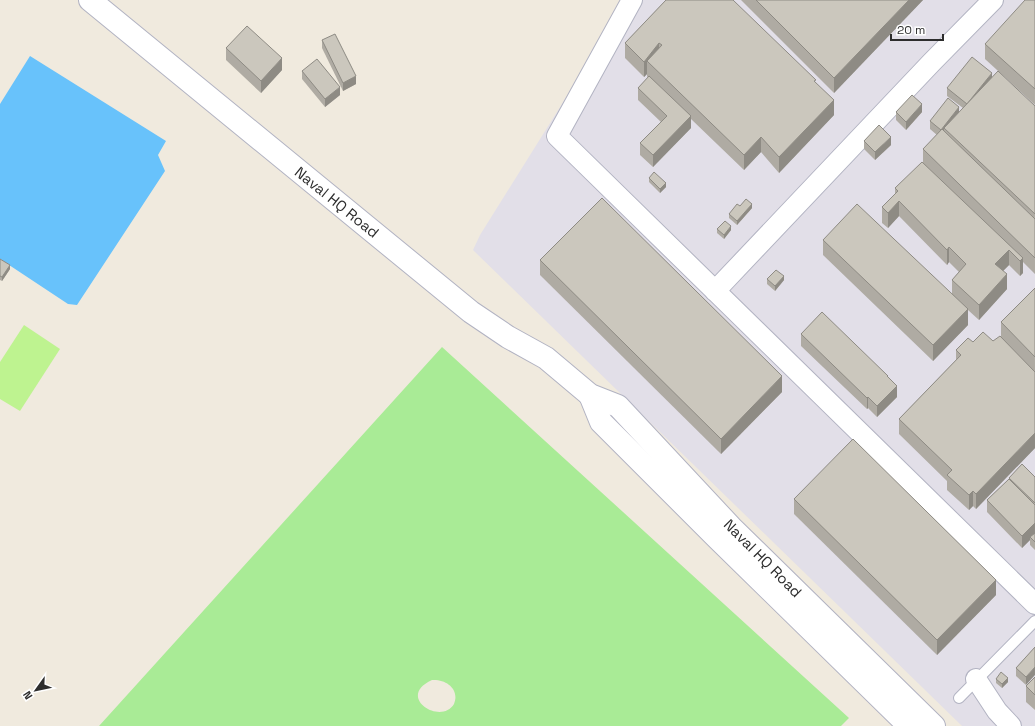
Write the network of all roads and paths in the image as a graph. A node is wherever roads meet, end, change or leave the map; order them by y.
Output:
1 (90, 0) edge
2 (632, 0) edge
3 (993, 0) edge
4 (715, 291) junction
5 (590, 395) junction
6 (1035, 604) edge
7 (1035, 621) edge
8 (976, 679) junction
9 (959, 698) dead end
10 (909, 726) edge
11 (934, 726) edge
12 (1011, 726) edge

1 - 5 main road, Naval HQ Road
2 - 4 street
3 - 4 street
4 - 6 street
5 - 10 main road, Naval HQ Road
5 - 11 main road, Naval HQ Road
7 - 8 lane
8 - 9 lane
8 - 12 street

